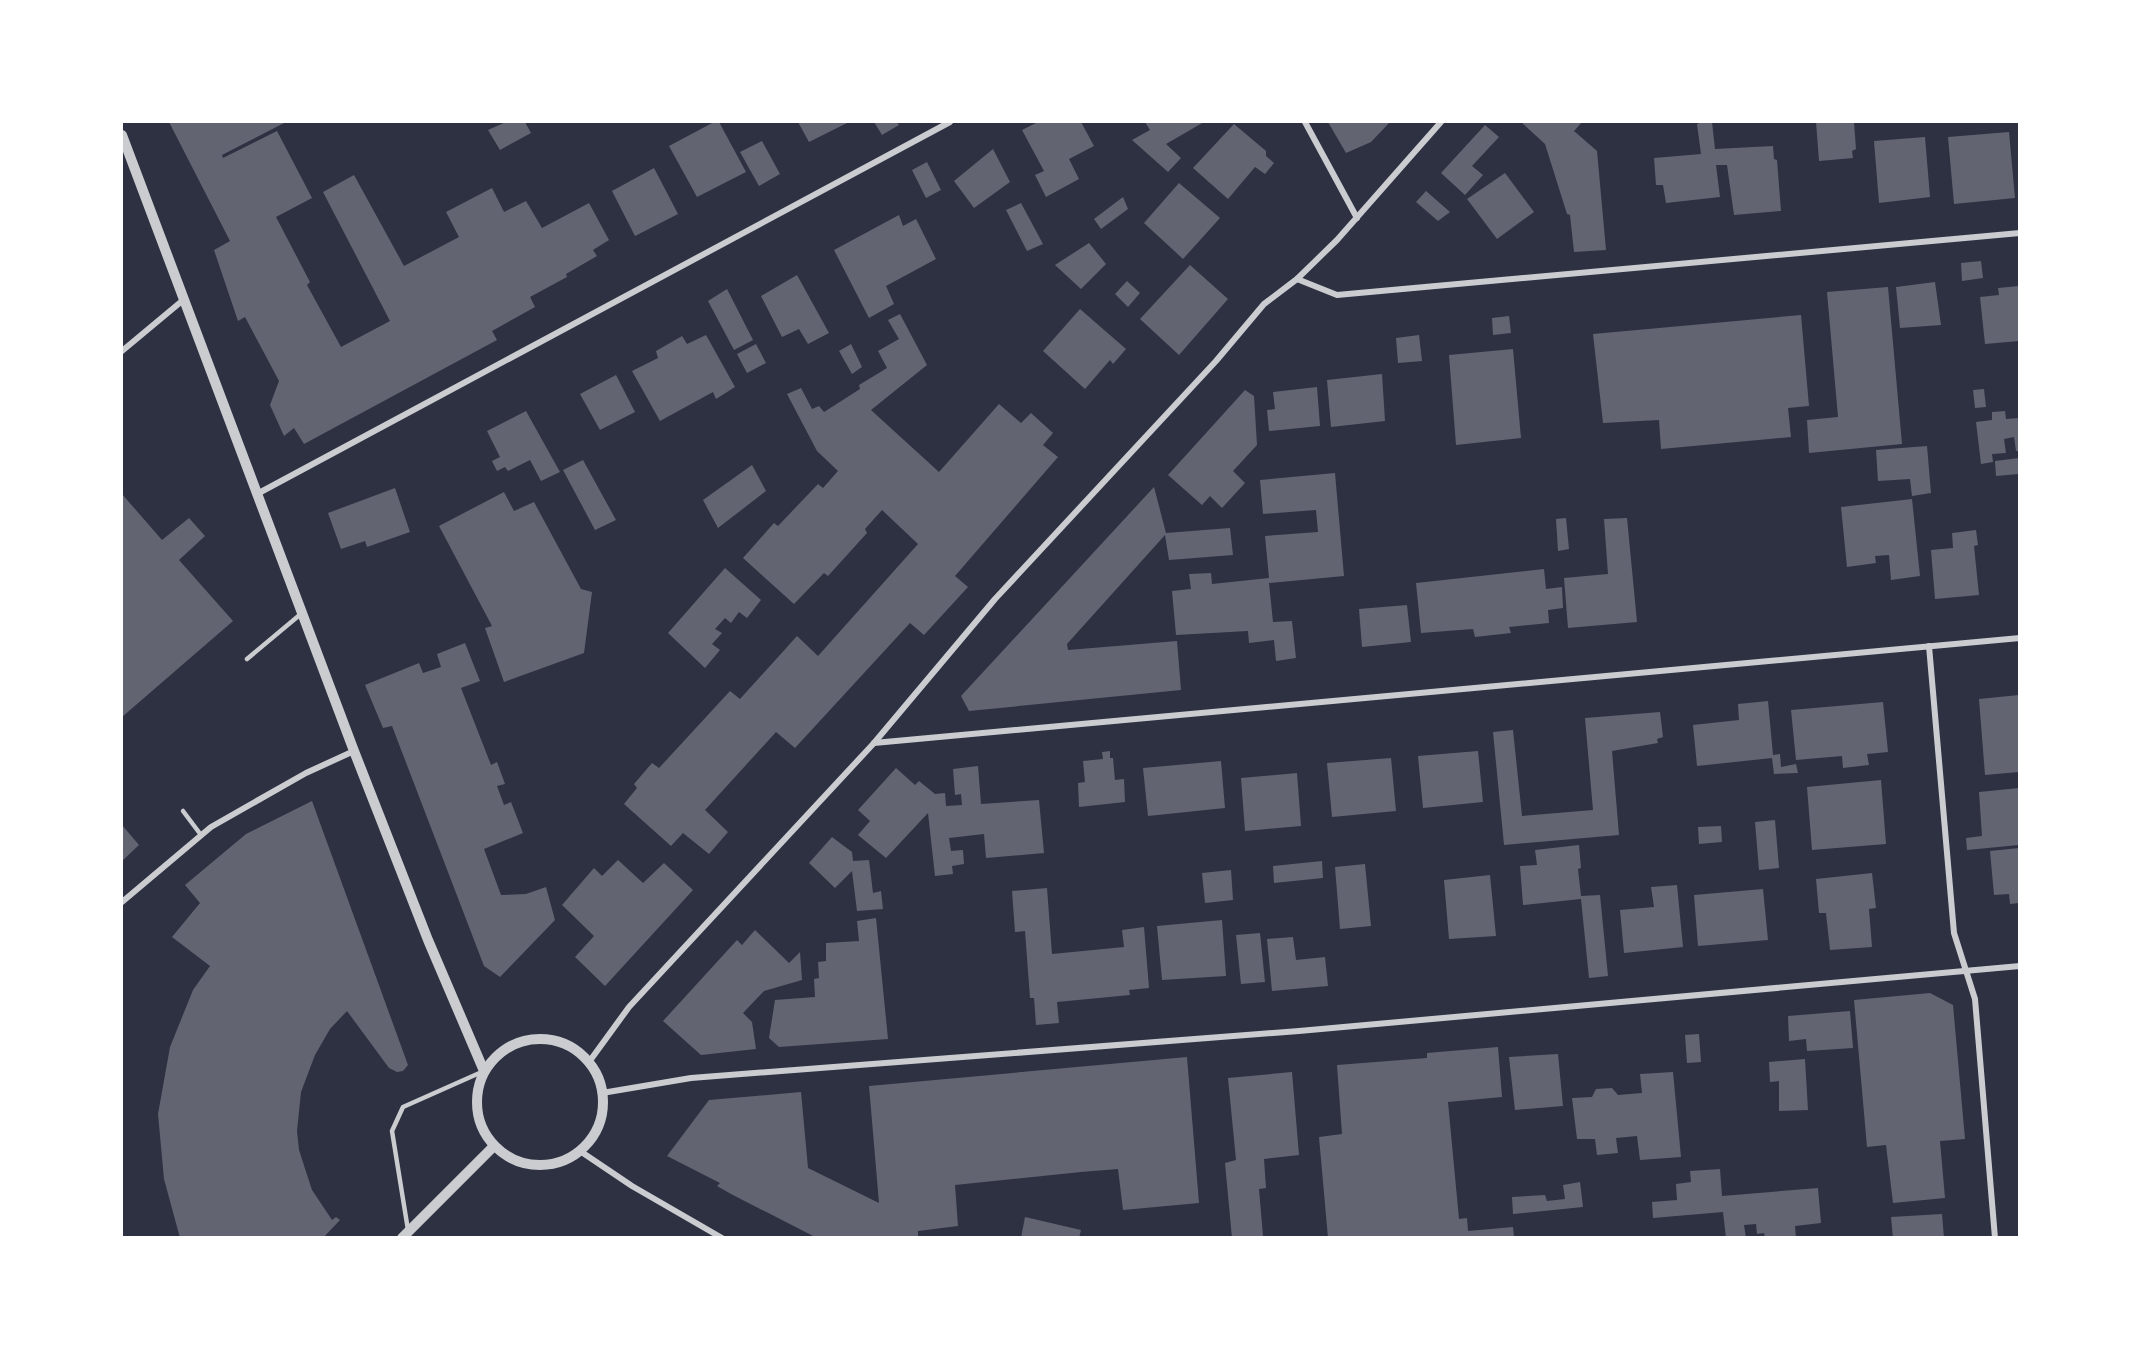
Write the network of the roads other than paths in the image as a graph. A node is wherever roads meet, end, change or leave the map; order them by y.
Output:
1 (950, 122) edge
2 (1305, 122) edge
3 (1441, 122) edge
4 (122, 135) edge
5 (1357, 218) junction
6 (2019, 233) edge
7 (1297, 279) junction
8 (182, 301) junction
9 (122, 351) edge
10 (257, 494) junction
11 (302, 613) junction
12 (2019, 638) edge
13 (1929, 646) junction
14 (247, 659) dead end
15 (874, 743) junction
16 (354, 751) junction
17 (183, 811) dead end
18 (201, 835) junction
19 (122, 902) edge
20 (2019, 966) edge
21 (1965, 971) junction
22 (589, 1062) junction
23 (484, 1071) junction
24 (602, 1093) junction
25 (494, 1146) junction
26 (580, 1151) junction
27 (405, 1235) edge
28 (722, 1238) edge
29 (1995, 1238) edge

1 - 10 street
2 - 5 street
3 - 5 street
4 - 8 street
5 - 7 street
6 - 7 street
7 - 15 street
8 - 9 street
8 - 10 street
10 - 11 street
11 - 14 lane
11 - 16 street
12 - 13 street
13 - 15 street
13 - 21 street
15 - 22 street
16 - 18 street
16 - 23 street
17 - 18 lane
18 - 19 street
20 - 21 street
21 - 24 street
21 - 29 street
22 - 23 street
22 - 24 street
23 - 25 street
23 - 27 lane
24 - 26 street
25 - 26 street
25 - 27 street
26 - 28 street

